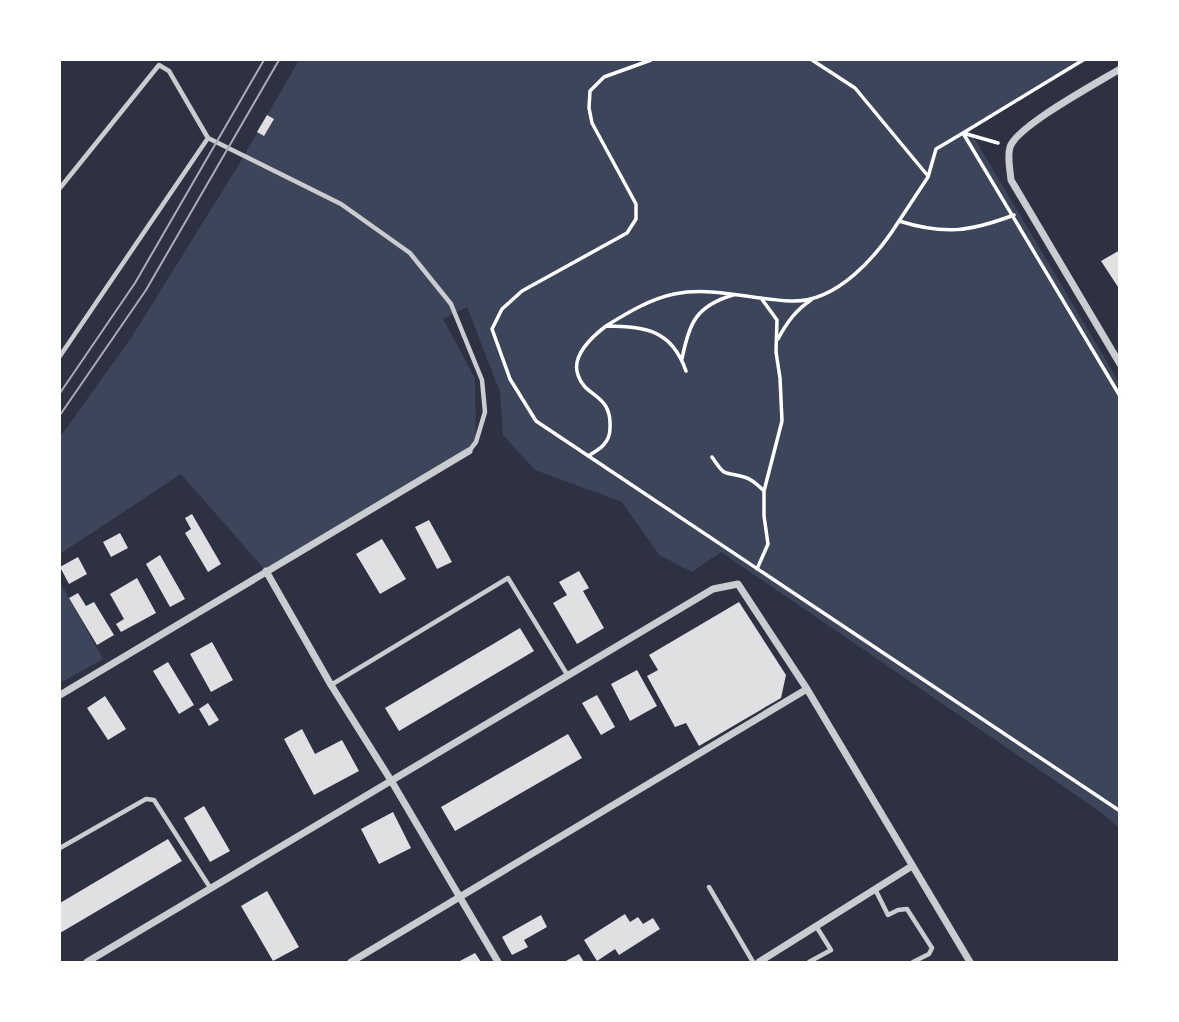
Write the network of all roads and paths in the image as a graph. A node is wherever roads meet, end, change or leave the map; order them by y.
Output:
1 (651, 60) edge
2 (812, 60) edge
3 (1083, 60) edge
4 (1119, 69) edge
5 (963, 133) junction
6 (208, 138) junction
7 (1010, 146) junction
8 (928, 177) junction
9 (60, 188) edge
10 (1028, 209) junction
11 (1012, 215) junction
12 (899, 221) junction
13 (736, 294) junction
14 (759, 297) junction
15 (812, 299) junction
16 (606, 326) junction
17 (777, 340) junction
18 (60, 356) edge
19 (682, 359) junction
20 (1119, 363) edge
21 (686, 371) dead end
22 (1119, 396) edge
23 (469, 452) joint
24 (588, 456) junction
25 (712, 457) dead end
26 (764, 491) junction
27 (757, 569) junction
28 (266, 571) junction
29 (569, 677) junction
30 (331, 685) junction
31 (807, 689) junction
32 (60, 695) edge
33 (392, 782) junction
34 (1119, 811) edge
35 (60, 848) edge
36 (912, 866) junction
37 (709, 887) dead end
38 (212, 889) junction
39 (874, 890) junction
40 (459, 898) junction
41 (816, 926) junction
42 (87, 962) edge
43 (351, 962) edge
44 (498, 962) edge
45 (753, 962) edge
46 (759, 962) edge
47 (809, 962) edge
48 (913, 962) edge
49 (970, 962) edge

1 - 24 path
2 - 8 path
3 - 5 path
4 - 7 street
5 - 7 path
5 - 8 path
5 - 11 path
6 - 9 lane
6 - 18 lane
6 - 23 lane
7 - 10 street
8 - 12 path
10 - 11 path
10 - 20 street
11 - 12 path
11 - 22 path
12 - 15 path
13 - 14 path
13 - 16 path
13 - 19 path
14 - 15 path
14 - 17 path
15 - 17 path
16 - 19 path
16 - 24 path
17 - 26 path
19 - 21 path
23 - 28 street
24 - 27 path
25 - 26 path
26 - 27 path
27 - 34 path
28 - 30 street
28 - 32 street
29 - 30 lane
29 - 31 street
29 - 33 street
30 - 33 street
31 - 36 street
31 - 40 street
33 - 38 street
33 - 40 street
35 - 38 lane
36 - 39 street
36 - 49 street
37 - 45 lane
38 - 42 street
39 - 41 street
39 - 48 lane
40 - 43 street
40 - 44 street
41 - 46 street
41 - 47 lane

